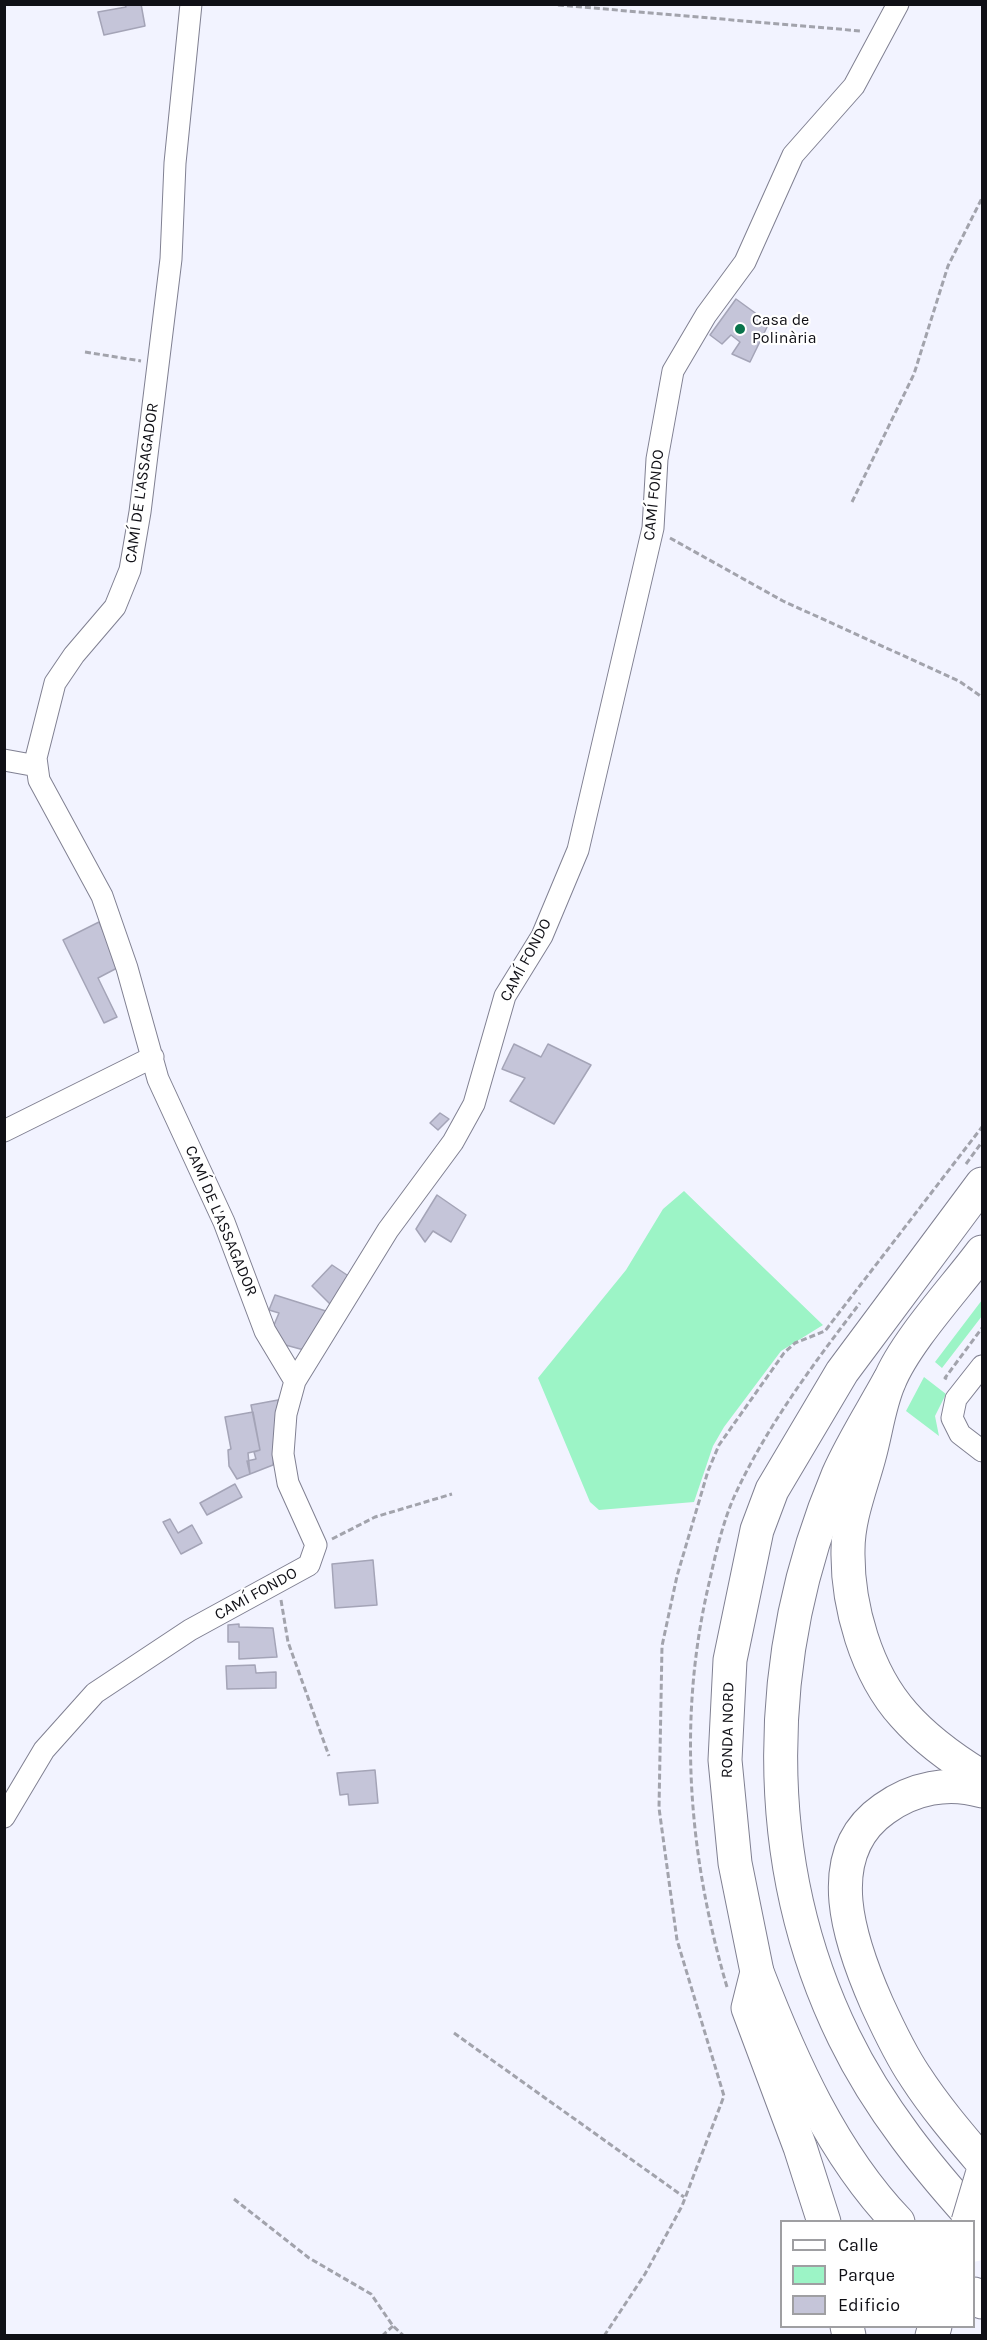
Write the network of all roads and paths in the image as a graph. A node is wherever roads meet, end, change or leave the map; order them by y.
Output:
1 (191, 4) edge
2 (898, 4) edge
3 (558, 5) edge
4 (881, 33) junction
5 (982, 198) edge
6 (85, 352) dead end
7 (158, 364) junction
8 (852, 502) dead end
9 (653, 528) junction
10 (982, 697) edge
11 (4, 760) edge
12 (37, 766) junction
13 (153, 1057) junction
14 (4, 1131) edge
15 (982, 1184) edge
16 (982, 1252) edge
17 (982, 1366) edge
18 (295, 1381) junction
19 (889, 1381) junction
20 (982, 1451) edge
21 (452, 1494) dead end
22 (316, 1545) junction
23 (278, 1583) junction
24 (330, 1756) dead end
25 (982, 1777) edge
26 (982, 1791) edge
27 (4, 1816) edge
28 (757, 1972) junction
29 (454, 2033) dead end
30 (982, 2162) edge
31 (982, 2175) edge
32 (684, 2197) dead end
33 (234, 2199) dead end
34 (982, 2217) edge
35 (823, 2220) edge
36 (896, 2220) edge
37 (969, 2220) edge
38 (975, 2220) edge
39 (975, 2242) edge
40 (393, 2326) junction
41 (382, 2336) edge
42 (404, 2336) edge

1 - 7 street, CAMÍ DE L'ASSAGADOR
2 - 4 street, CAMÍ FONDO
3 - 4 path
4 - 9 street, CAMÍ FONDO
5 - 8 path
6 - 7 path
7 - 12 street, CAMÍ DE L'ASSAGADOR
9 - 10 path
9 - 18 street, CAMÍ FONDO
11 - 12 street
12 - 13 street, CAMÍ DE L'ASSAGADOR
13 - 14 street
13 - 18 street, CAMÍ DE L'ASSAGADOR
15 - 28 main road, RONDA NORD
16 - 19 main road
17 - 20 street
18 - 22 street, CAMÍ FONDO
19 - 25 main road
19 - 38 main road
21 - 22 path
22 - 23 street, CAMÍ FONDO
23 - 24 path
23 - 27 street, CAMÍ FONDO
26 - 30 main road
28 - 35 main road
28 - 36 main road, RONDA NORD
29 - 32 path
31 - 37 main road, bridge
33 - 40 path
34 - 39 main road, bridge
40 - 41 path
40 - 42 path

